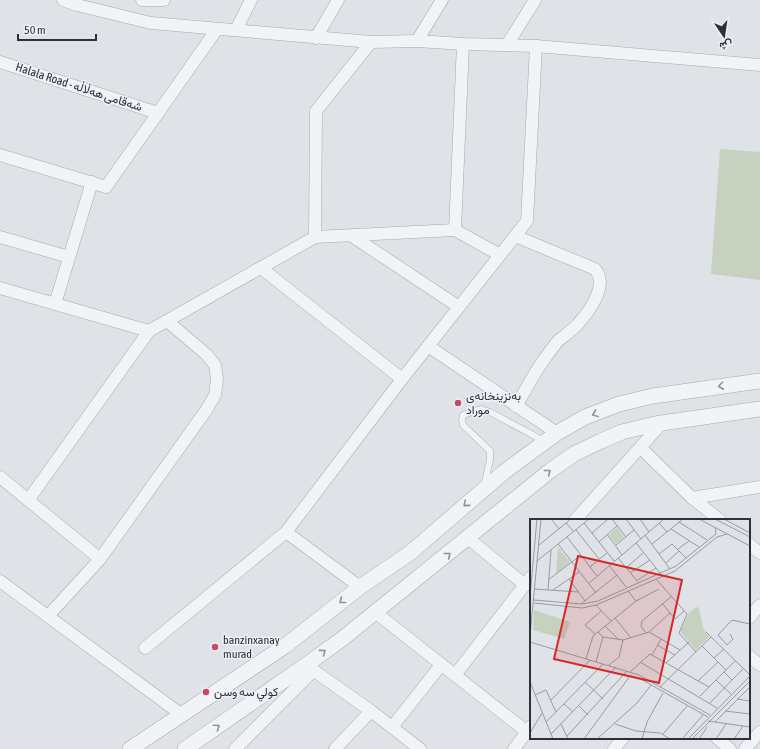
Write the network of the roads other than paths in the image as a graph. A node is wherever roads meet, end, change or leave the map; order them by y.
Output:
1 (63, 0) edge
2 (142, 0) edge
3 (164, 0) edge
4 (251, 0) edge
5 (338, 0) edge
6 (442, 0) edge
7 (535, 0) edge
8 (217, 29) junction
9 (236, 30) junction
10 (316, 38) junction
11 (417, 41) junction
12 (371, 42) junction
13 (463, 44) junction
14 (507, 45) junction
15 (536, 46) junction
16 (0, 62) edge
17 (760, 65) edge
18 (158, 113) junction
19 (0, 155) edge
20 (92, 182) junction
21 (455, 230) junction
22 (352, 236) junction
23 (515, 236) junction
24 (0, 237) edge
25 (316, 237) junction
26 (500, 255) junction
27 (69, 257) junction
28 (262, 268) junction
29 (0, 288) edge
30 (55, 304) junction
31 (459, 307) junction
32 (167, 321) junction
33 (149, 331) junction
34 (428, 346) junction
35 (402, 379) junction
36 (760, 381) edge
37 (516, 406) junction
38 (760, 408) edge
39 (662, 423) junction
40 (551, 437) junction
41 (641, 448) junction
42 (0, 477) edge
43 (760, 487) edge
44 (483, 490) junction
45 (692, 498) junction
46 (29, 500) junction
47 (579, 519) edge
48 (719, 519) edge
49 (286, 532) junction
50 (468, 538) junction
51 (750, 545) edge
52 (410, 553) junction
53 (760, 553) edge
54 (100, 558) junction
55 (428, 570) junction
56 (0, 581) edge
57 (528, 581) edge
58 (360, 587) junction
59 (760, 605) edge
60 (376, 612) junction
61 (48, 616) junction
62 (750, 617) edge
63 (145, 648) dead end
64 (750, 657) edge
65 (760, 664) edge
66 (441, 665) junction
67 (310, 667) junction
68 (455, 675) junction
69 (371, 711) junction
70 (182, 715) junction
71 (392, 727) junction
72 (529, 729) edge
73 (760, 732) edge
74 (622, 739) edge
75 (718, 739) edge
76 (413, 747) edge
77 (130, 749) edge
78 (185, 749) edge
79 (235, 749) edge
80 (335, 749) edge
81 (514, 749) edge
82 (614, 749) edge
83 (730, 749) edge
84 (745, 749) edge

1 - 8 street
2 - 3 street
4 - 9 street
5 - 10 street
6 - 11 street
7 - 14 street
8 - 9 street
8 - 18 street
9 - 10 street
10 - 12 street
11 - 12 street
11 - 13 street
12 - 25 street
13 - 14 street
13 - 21 street
14 - 15 street
15 - 17 street
15 - 23 street
16 - 18 street, Halala Road - شەقامی هەڵاڵە
18 - 20 street
19 - 20 street
20 - 27 street
21 - 22 street
21 - 26 street
22 - 25 street
22 - 31 street
23 - 26 street
23 - 37 street
24 - 27 street
25 - 28 street
26 - 31 street
27 - 30 street
28 - 32 street
28 - 35 street
29 - 30 street
30 - 33 street
31 - 34 street
32 - 33 street
32 - 54 street
33 - 46 street
34 - 35 street
34 - 37 street
35 - 49 street
36 -> 40 street
37 - 40 street
38 - 39 street
39 - 41 street
50 -> 39 street
40 - 44 street
40 - 44 lane
41 - 45 street
41 - 47 street
42 - 46 street
43 - 45 street
44 -> 52 street
45 - 48 street
46 - 54 street
49 - 58 street
49 - 63 street
55 -> 50 street
50 - 57 street
51 - 53 street
52 - 55 street
52 - 58 street
54 - 61 street
55 - 60 street
56 - 61 street
57 - 68 street
58 -> 70 street
59 - 62 street
60 - 66 street
67 -> 60 street
61 - 70 street
64 - 65 street
66 - 68 street
66 - 71 street
67 - 69 street
78 -> 67 street
67 - 79 street
68 - 72 street
69 - 71 street
69 - 80 street
70 - 77 street
71 - 76 street
72 - 81 street
73 - 84 street
74 - 82 street
75 - 83 street

